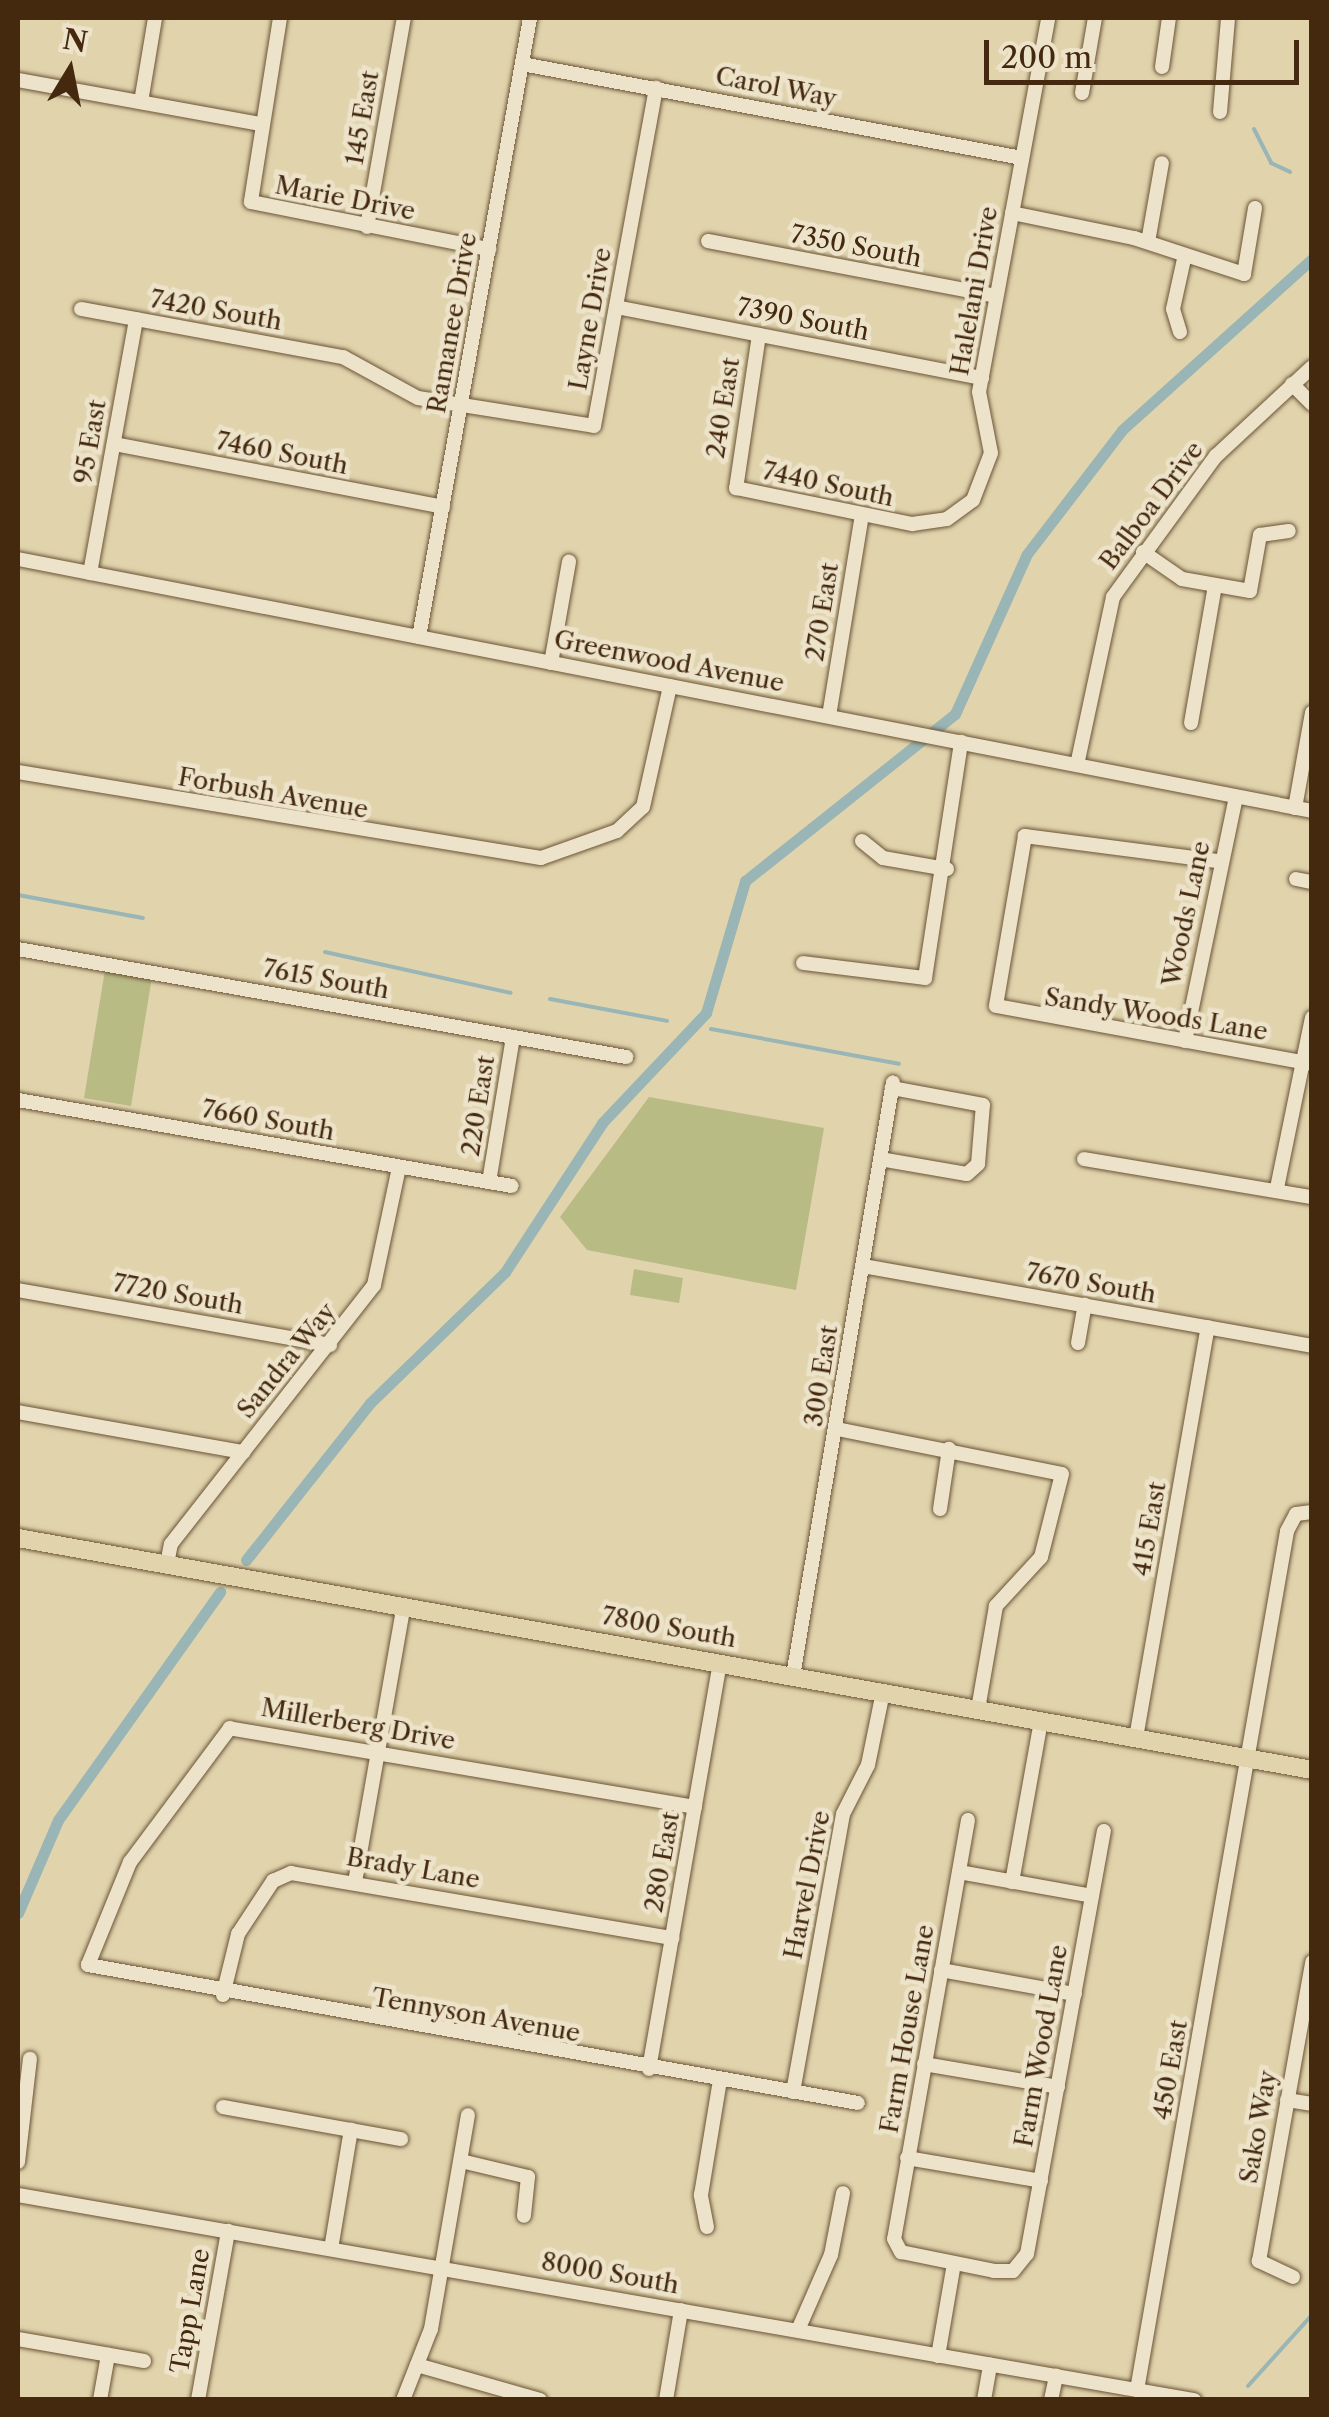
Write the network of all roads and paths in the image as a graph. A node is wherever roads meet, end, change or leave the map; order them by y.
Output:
1 (155, 18) edge
2 (280, 18) edge
3 (404, 18) edge
4 (530, 18) edge
5 (1048, 18) edge
6 (1096, 18) edge
7 (1169, 18) edge
8 (1228, 18) edge
9 (522, 64) junction
10 (1162, 67) dead end
11 (18, 80) edge
12 (656, 88) junction
13 (1082, 93) dead end
14 (141, 102) junction
15 (1220, 112) dead end
16 (261, 124) junction
17 (1022, 158) junction
18 (1162, 164) dead end
19 (1255, 208) dead end
20 (1012, 212) junction
21 (366, 227) junction
22 (708, 242) dead end
23 (1148, 242) junction
24 (489, 249) junction
25 (1184, 259) junction
26 (996, 296) junction
27 (616, 307) junction
28 (81, 309) dead end
29 (136, 320) junction
30 (1180, 332) dead end
31 (758, 335) junction
32 (1312, 367) edge
33 (982, 378) junction
34 (1292, 384) junction
35 (1312, 404) edge
36 (461, 406) junction
37 (114, 444) junction
38 (736, 488) joint
39 (442, 508) junction
40 (862, 515) junction
41 (912, 524) joint
42 (1289, 531) dead end
43 (1143, 552) junction
44 (18, 559) edge
45 (569, 562) dead end
46 (90, 573) junction
47 (1215, 585) junction
48 (419, 637) junction
49 (552, 663) junction
50 (670, 686) junction
51 (1312, 713) edge
52 (829, 716) junction
53 (1191, 723) dead end
54 (956, 741) junction
55 (1078, 765) junction
56 (18, 772) edge
57 (1236, 797) junction
58 (1295, 808) junction
59 (1312, 811) edge
60 (862, 841) dead end
61 (1217, 861) junction
62 (947, 869) junction
63 (18, 949) edge
64 (803, 963) dead end
65 (1312, 1018) edge
66 (513, 1037) junction
67 (1185, 1040) junction
68 (626, 1058) dead end
69 (1308, 1064) edge
70 (18, 1100) edge
71 (880, 1159) junction
72 (1084, 1159) dead end
73 (399, 1166) junction
74 (489, 1182) junction
75 (512, 1186) dead end
76 (1276, 1188) junction
77 (1312, 1197) edge
78 (863, 1266) junction
79 (18, 1290) edge
80 (1084, 1305) junction
81 (1208, 1328) junction
82 (1078, 1343) dead end
83 (330, 1344) junction
84 (1312, 1346) edge
85 (18, 1412) edge
86 (837, 1429) junction
87 (949, 1450) junction
88 (243, 1452) junction
89 (940, 1509) dead end
90 (1312, 1512) edge
91 (18, 1538) edge
92 (167, 1564) junction
93 (404, 1605) junction
94 (720, 1663) junction
95 (792, 1676) junction
96 (883, 1692) junction
97 (978, 1709) junction
98 (1041, 1721) junction
99 (1136, 1738) junction
100 (378, 1751) junction
101 (1250, 1758) junction
102 (1312, 1770) edge
103 (695, 1807) junction
104 (968, 1820) dead end
105 (1104, 1831) dead end
106 (958, 1872) junction
107 (355, 1882) junction
108 (1012, 1882) junction
109 (1092, 1896) junction
110 (672, 1938) junction
111 (1312, 1962) edge
112 (88, 1965) joint
113 (941, 1970) junction
114 (1075, 1994) junction
115 (223, 1995) junction
116 (30, 2058) dead end
117 (924, 2064) junction
118 (649, 2069) junction
119 (720, 2080) junction
120 (1058, 2087) junction
121 (793, 2092) junction
122 (1287, 2100) junction
123 (858, 2103) dead end
124 (1312, 2104) edge
125 (224, 2107) dead end
126 (468, 2116) dead end
127 (351, 2130) junction
128 (402, 2139) dead end
129 (908, 2158) junction
130 (461, 2161) junction
131 (18, 2162) edge
132 (1040, 2181) junction
133 (843, 2193) dead end
134 (18, 2196) edge
135 (524, 2216) dead end
136 (707, 2226) dead end
137 (228, 2231) junction
138 (330, 2249) junction
139 (954, 2263) junction
140 (442, 2268) junction
141 (1293, 2277) dead end
142 (682, 2310) junction
143 (798, 2330) junction
144 (18, 2340) edge
145 (108, 2355) junction
146 (938, 2356) junction
147 (144, 2362) dead end
148 (990, 2364) junction
149 (417, 2365) junction
150 (1056, 2376) junction
151 (1137, 2390) junction
152 (100, 2400) edge
153 (198, 2400) edge
154 (403, 2400) edge
155 (540, 2400) edge
156 (666, 2400) edge
157 (984, 2400) edge
158 (1052, 2400) edge
159 (1194, 2400) edge

1 - 14 street
2 - 16 street
3 - 21 street, 145 East
4 - 9 street, Ramanee Drive
5 - 17 street, Halelani Drive
6 - 13 street
7 - 10 street
8 - 15 street
9 - 12 street, Carol Way
9 - 24 street, Ramanee Drive
11 - 14 street
12 - 17 street, Carol Way
12 - 27 street, Layne Drive
14 - 16 street
16 - 21 street, Marie Drive
17 - 20 street, Halelani Drive
18 - 23 street
19 - 25 street
20 - 23 street
20 - 26 street, Halelani Drive
21 - 24 street, Marie Drive
22 - 26 street, 7350 South
23 - 25 street
24 - 36 street, Ramanee Drive
25 - 30 street
26 - 33 street, Halelani Drive
27 - 31 street, 7390 South
27 - 36 street, Layne Drive
28 - 29 street, 7420 South
29 - 36 street, 7420 South
29 - 37 street, 95 East
31 - 33 street, 7390 South
31 - 38 street, 240 East
32 - 34 street, Balboa Drive
33 - 41 street, Halelani Drive
34 - 35 street
34 - 43 street, Balboa Drive
36 - 39 street, Ramanee Drive
37 - 39 street, 7460 South
37 - 46 street, 95 East
38 - 40 street, 7440 South
39 - 48 street, Ramanee Drive
40 - 41 street, 7440 South
40 - 52 street, 270 East
42 - 47 street
43 - 47 street
43 - 55 street, Balboa Drive
44 - 46 street, Greenwood Avenue
45 - 49 street
46 - 48 street, Greenwood Avenue
47 - 53 street
48 - 49 street, Greenwood Avenue
49 - 50 street, Greenwood Avenue
50 - 52 street, Greenwood Avenue
50 - 56 street, Forbush Avenue
51 - 58 street
52 - 54 street, Greenwood Avenue
54 - 55 street, Greenwood Avenue
54 - 62 street
55 - 57 street, Greenwood Avenue
57 - 58 street, Greenwood Avenue
57 - 61 street, Woods Lane
58 - 59 street, Greenwood Avenue
60 - 62 street
61 - 67 street, Woods Lane
61 - 67 street, Sandy Woods Lane
62 - 64 street
63 - 66 street, 7615 South
65 - 69 street
66 - 68 street, 7615 South
66 - 74 street, 220 East
67 - 69 street, Sandy Woods Lane
69 - 76 street
70 - 73 street, 7660 South
71 - 71 street, 300 East
71 - 78 street, 300 East
72 - 76 street
73 - 74 street, 7660 South
73 - 83 street, Sandra Way
74 - 75 street, 7660 South
76 - 77 street
78 - 80 street, 7670 South
78 - 86 street, 300 East
79 - 83 street, 7720 South
80 - 81 street, 7670 South
80 - 82 street
81 - 84 street, 7670 South
81 - 99 street, 415 East
83 - 88 street, Sandra Way
85 - 88 street
86 - 87 street
86 - 95 street, 300 East
87 - 89 street
87 - 97 street
88 - 92 street, Sandra Way
90 - 101 street, 450 East
91 - 92 main road, 7800 South
92 - 93 main road, 7800 South
93 - 94 main road, 7800 South
93 - 100 street
94 - 95 main road, 7800 South
94 - 103 street, 280 East
95 - 96 main road, 7800 South
96 - 97 main road, 7800 South
96 - 121 street, Harvel Drive
97 - 98 main road, 7800 South
98 - 99 main road, 7800 South
98 - 108 street
99 - 101 main road, 7800 South
100 - 103 street, Millerberg Drive
100 - 107 street
100 - 112 street, Millerberg Drive
101 - 102 main road, 7800 South
101 - 151 street, 450 East
103 - 110 street, 280 East
104 - 106 street, Farm House Lane
105 - 109 street, Farm Wood Lane
106 - 108 street
106 - 113 street, Farm House Lane
107 - 110 street, Brady Lane
107 - 115 street, Brady Lane
108 - 109 street
109 - 114 street, Farm Wood Lane
110 - 118 street, 280 East
111 - 122 street, Sako Way
112 - 115 street, Tennyson Avenue
113 - 114 street
113 - 117 street, Farm House Lane
114 - 120 street, Farm Wood Lane
115 - 118 street, Tennyson Avenue
116 - 131 street
117 - 120 street
117 - 129 street, Farm House Lane
118 - 119 street, Tennyson Avenue
119 - 121 street, Tennyson Avenue
119 - 136 street
120 - 132 street, Farm Wood Lane
121 - 123 street, Tennyson Avenue
122 - 124 street
122 - 141 street, Sako Way
125 - 127 street
126 - 130 street
127 - 128 street
127 - 138 street
129 - 132 street
129 - 139 street, Farm House Lane
130 - 135 street
130 - 140 street
132 - 139 street, Farm Wood Lane
133 - 143 street
134 - 137 street, 8000 South
137 - 138 street, 8000 South
137 - 153 street, Tapp Lane
138 - 140 street, 8000 South
139 - 146 street
140 - 142 street, 8000 South
140 - 149 street
142 - 143 street, 8000 South
142 - 156 street
143 - 146 street, 8000 South
144 - 145 street
145 - 147 street
145 - 152 street
146 - 148 street, 8000 South
148 - 150 street, 8000 South
148 - 157 street
149 - 154 street
149 - 155 street
150 - 151 street, 8000 South
150 - 158 street
151 - 159 street, 8000 South

